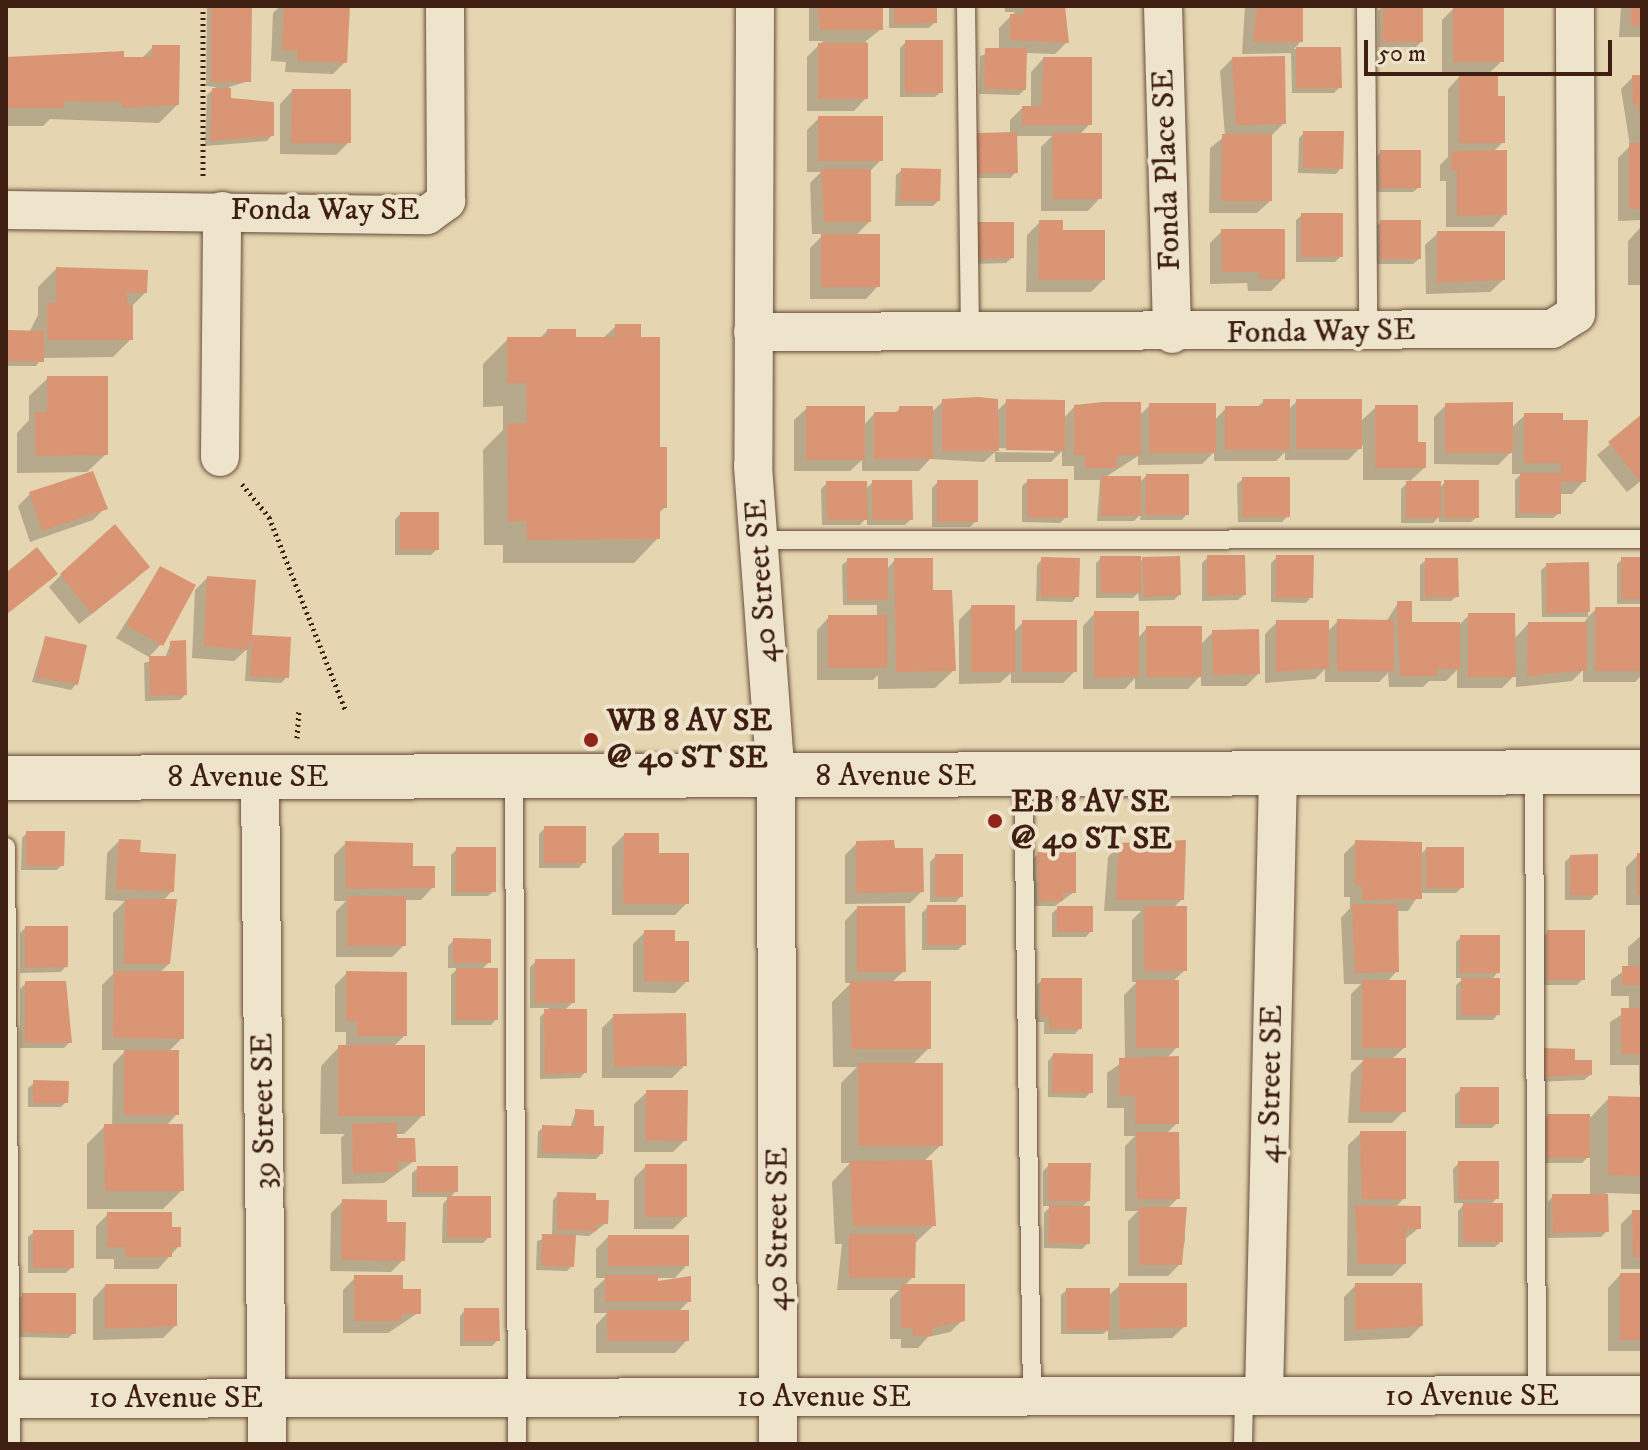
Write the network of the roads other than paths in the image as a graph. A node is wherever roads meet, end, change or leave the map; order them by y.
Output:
1 (445, 6) edge
2 (755, 6) edge
3 (966, 6) edge
4 (1163, 6) edge
5 (1366, 6) edge
6 (1575, 6) edge
7 (6, 210) edge
8 (222, 211) junction
9 (1368, 331) junction
10 (753, 332) junction
11 (970, 333) junction
12 (1172, 334) junction
13 (220, 457) road end
14 (1642, 539) edge
15 (757, 540) junction
16 (1534, 771) junction
17 (1278, 772) junction
18 (1642, 772) edge
19 (514, 776) junction
20 (776, 776) junction
21 (1023, 776) junction
22 (260, 777) junction
23 (6, 778) edge
24 (6, 847) edge
25 (1537, 1395) junction
26 (1642, 1395) edge
27 (779, 1396) junction
28 (1032, 1396) junction
29 (1254, 1396) junction
30 (267, 1398) junction
31 (517, 1398) junction
32 (8, 1399) edge
33 (11, 1444) edge
34 (267, 1444) edge
35 (517, 1444) edge
36 (778, 1444) edge
37 (1243, 1444) edge

1 - 8 street, Fonda Way SE
2 - 10 street, 40 Street SE
3 - 11 lane
4 - 12 street, Fonda Place SE
5 - 9 lane
6 - 9 street, Fonda Way SE
7 - 8 street, Fonda Way SE
8 - 13 street
9 - 12 street, Fonda Way SE
10 - 11 street, Fonda Way SE
10 - 15 street, 40 Street SE
11 - 12 street, Fonda Way SE
14 - 15 lane
15 - 20 street, 40 Street SE
16 - 17 street, 8 Avenue SE
16 - 18 street, 8 Avenue SE
16 - 25 lane
17 - 21 street, 8 Avenue SE
17 - 29 street, 41 Street SE
19 - 20 street, 8 Avenue SE
19 - 22 street, 8 Avenue SE
19 - 31 lane
20 - 21 street, 8 Avenue SE
20 - 27 street, 40 Street SE
21 - 28 lane
22 - 23 street, 8 Avenue SE
22 - 30 street, 39 Street SE
24 - 32 lane
25 - 26 street, 10 Avenue SE
25 - 29 street, 10 Avenue SE
27 - 28 street, 10 Avenue SE
27 - 31 street, 10 Avenue SE
27 - 36 street, 40 Street SE
28 - 29 street, 10 Avenue SE
29 - 37 lane
30 - 31 street, 10 Avenue SE
30 - 32 street, 10 Avenue SE
30 - 34 street, 39 Street SE
31 - 35 lane
32 - 33 lane

